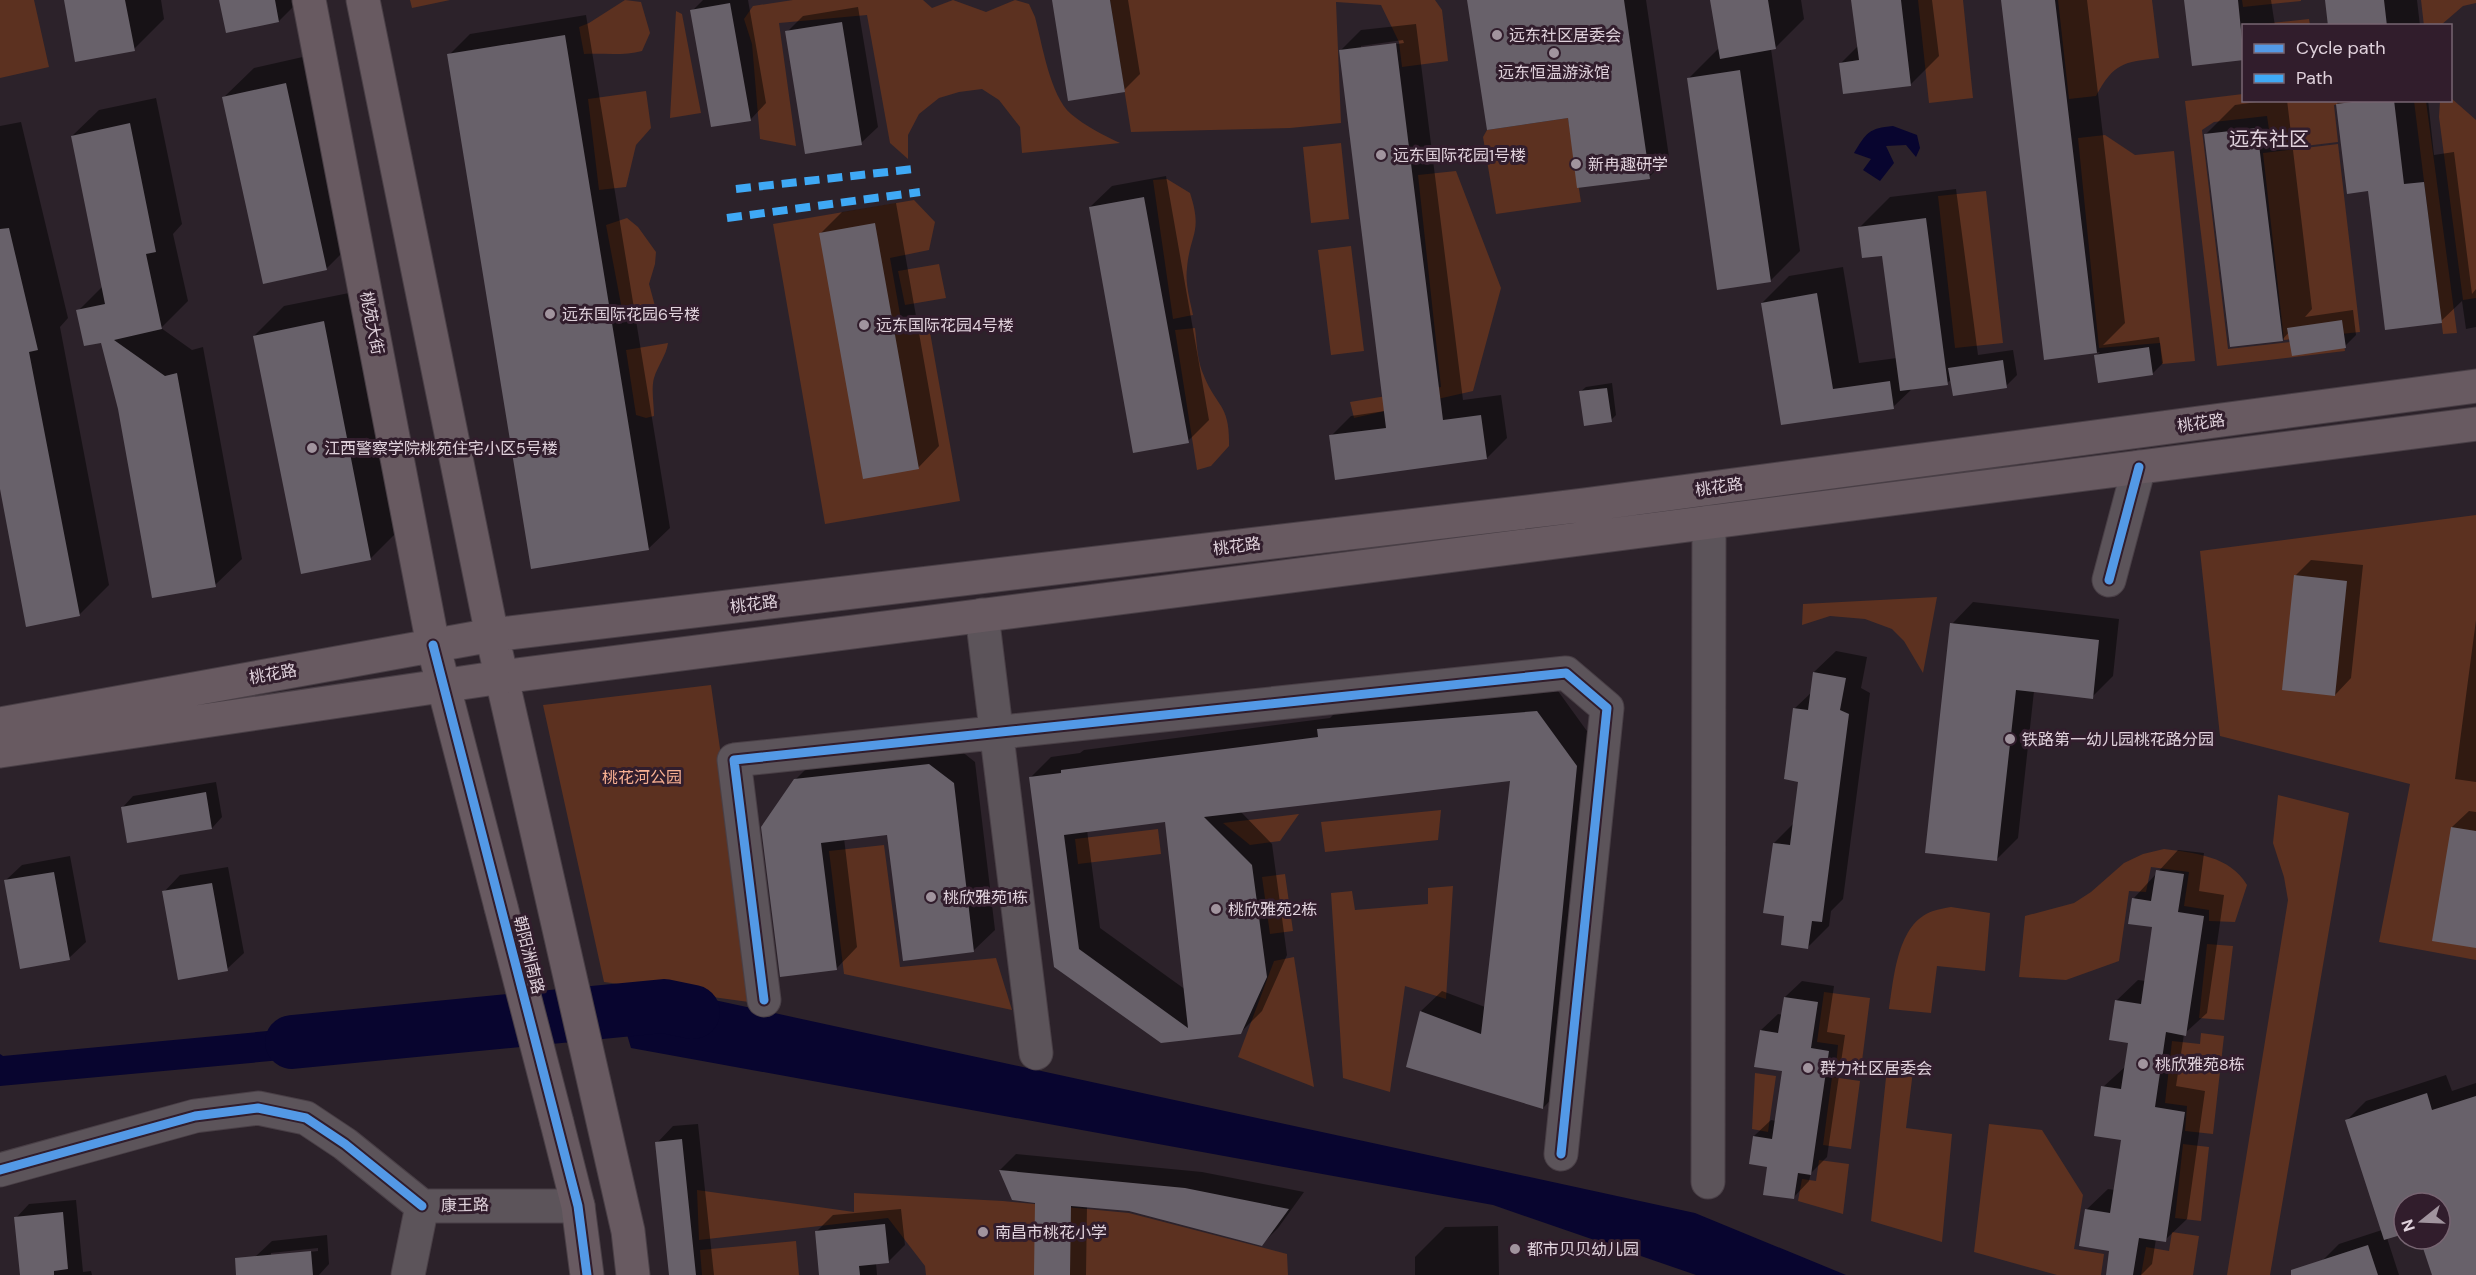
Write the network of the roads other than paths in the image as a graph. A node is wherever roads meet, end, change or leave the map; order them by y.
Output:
1 (309, 0) edge
2 (363, 0) edge
3 (2476, 386) edge
4 (2476, 424) edge
5 (2139, 467) junction
6 (1709, 522) junction
7 (2109, 580) dead end
8 (982, 615) junction
9 (492, 635) junction
10 (434, 645) junction
11 (502, 677) junction
12 (444, 687) junction
13 (0, 724) edge
14 (997, 733) junction
15 (0, 751) edge
16 (764, 1000) dead end
17 (1036, 1053) dead end
18 (1561, 1154) dead end
19 (0, 1170) edge
20 (1708, 1182) dead end
21 (422, 1206) junction
22 (578, 1206) junction
23 (408, 1275) edge
24 (587, 1275) edge
25 (633, 1275) edge

1 - 10 main road, 桃苑大街
2 - 9 main road
3 - 9 main road, 桃花路
4 - 5 main road, 桃花路
5 - 6 main road, 桃花路
5 - 7 street
6 - 8 main road, 桃花路
6 - 20 street
8 - 11 main road, 桃花路
8 - 14 street
9 - 10 main road, 桃花路
9 - 11 main road, 朝阳洲南路
10 - 12 main road, 朝阳洲南路
10 - 13 main road, 桃花路
11 - 12 main road, 桃花路
11 - 25 main road, 朝阳洲南路
12 - 15 main road, 桃花路
12 - 22 main road, 朝阳洲南路, bridge
14 - 16 street
14 - 17 street
14 - 18 street
19 - 21 street
21 - 22 street, 康王路
21 - 23 street, 康王路
22 - 24 main road, 朝阳洲南路

